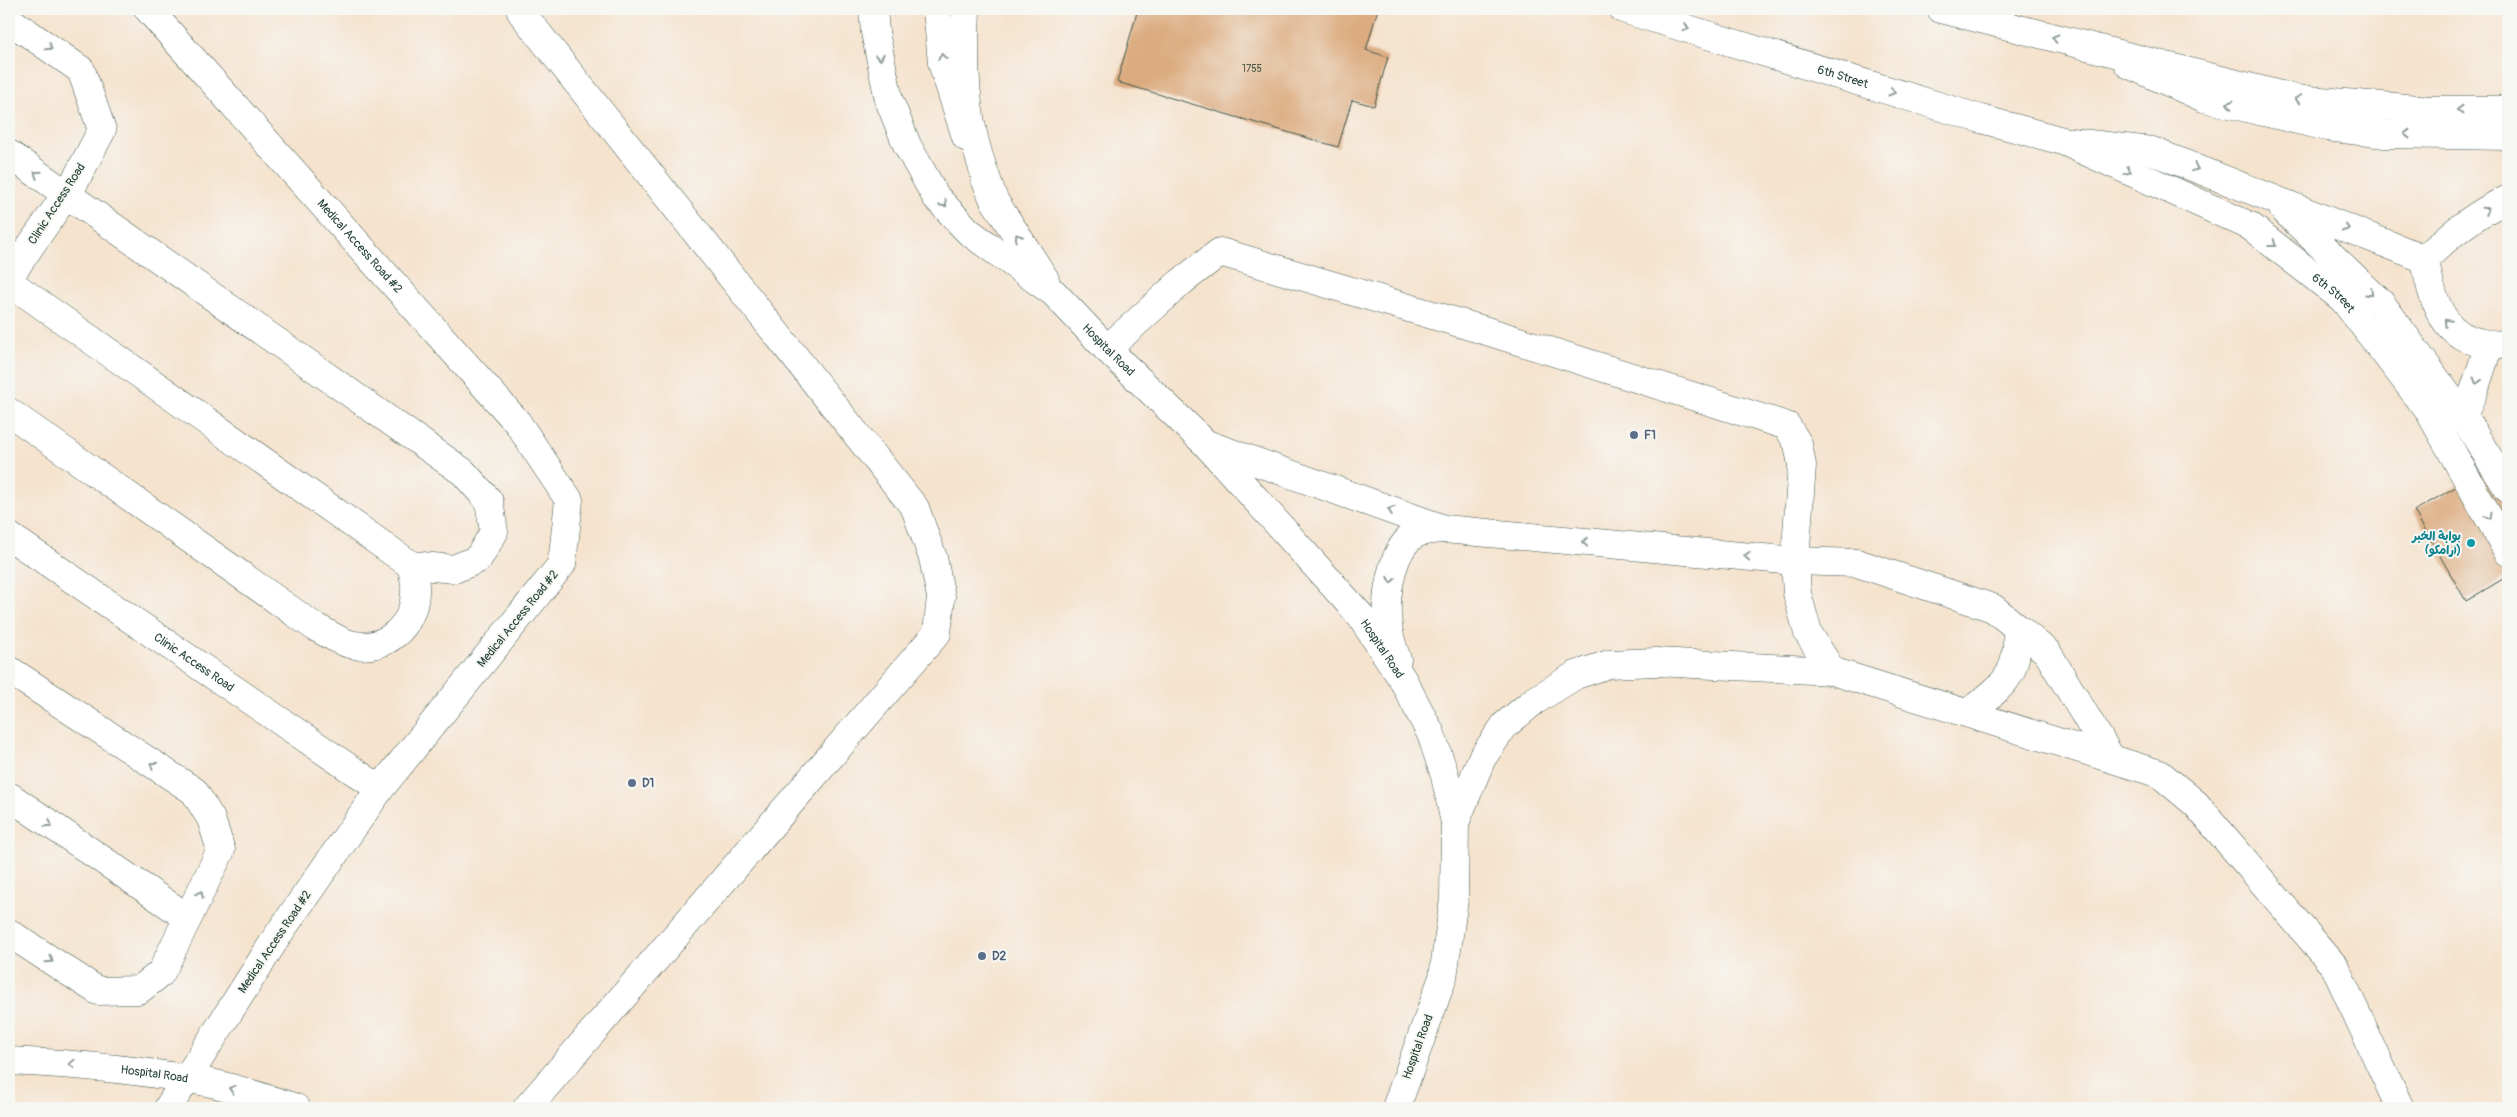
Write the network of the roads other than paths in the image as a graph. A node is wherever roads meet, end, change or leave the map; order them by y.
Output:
1 (148, 9) edge
2 (873, 9) edge
3 (937, 9) edge
4 (966, 9) edge
5 (1623, 9) edge
6 (1941, 9) edge
7 (522, 12) dead end
8 (9, 20) edge
9 (2084, 45) junction
10 (2508, 110) edge
11 (2508, 136) edge
12 (2062, 141) junction
13 (9, 154) edge
14 (66, 193) junction
15 (2272, 199) junction
16 (2508, 199) edge
17 (994, 200) junction
18 (2425, 259) junction
19 (9, 277) edge
20 (9, 282) edge
21 (1054, 293) junction
22 (2498, 344) edge
23 (1107, 349) junction
24 (9, 412) edge
25 (2463, 416) junction
26 (1206, 444) junction
27 (2508, 489) edge
28 (1444, 529) junction
29 (9, 536) edge
30 (2508, 552) edge
31 (1795, 560) junction
32 (411, 565) junction
33 (2018, 628) junction
34 (9, 670) edge
35 (1832, 671) junction
36 (1403, 680) junction
37 (1969, 712) junction
38 (2111, 758) junction
39 (380, 789) junction
40 (9, 796) edge
41 (1455, 823) junction
42 (188, 918) junction
43 (9, 933) edge
44 (9, 1061) edge
45 (186, 1079) junction
46 (168, 1108) edge
47 (296, 1108) edge
48 (527, 1108) edge
49 (1396, 1108) edge
50 (2400, 1108) edge

1 - 39 street, Medical Access Road #2
2 -> 21 street, Hospital Road
17 -> 3 street, Hospital Road
4 - 17 street
5 -> 12 street, 6th Street
9 -> 6 street
7 - 48 street
8 -> 14 street, Clinic Access Road
10 -> 9 street
11 -> 9 street
12 -> 15 street, 6th Street
12 -> 30 street, 6th Street
14 -> 13 street
14 - 19 street, Clinic Access Road
14 - 32 street
15 -> 18 street, 6th Street
15 -> 25 street, 6th Street
18 -> 16 street
21 -> 17 street, Hospital Road
22 -> 18 street
20 - 32 street
21 - 23 street, Hospital Road
22 -> 25 street
23 - 26 street, Hospital Road
23 - 31 street
24 - 32 street
25 - 27 street, 6th Street
28 -> 26 street
26 - 36 street, Hospital Road
31 -> 28 street
28 -> 36 street
29 - 39 street, Clinic Access Road
31 - 33 street
31 - 35 street
33 - 37 street
33 - 38 street
42 -> 34 street
35 - 37 street
35 - 41 street
36 - 41 street, Hospital Road
37 - 38 street
38 - 50 street
39 - 45 street, Medical Access Road #2
40 -> 42 street
41 - 49 street, Hospital Road
43 -> 42 street
45 -> 44 street, Hospital Road
45 - 46 street, Medical Access Road #2
47 -> 45 street, Hospital Road

